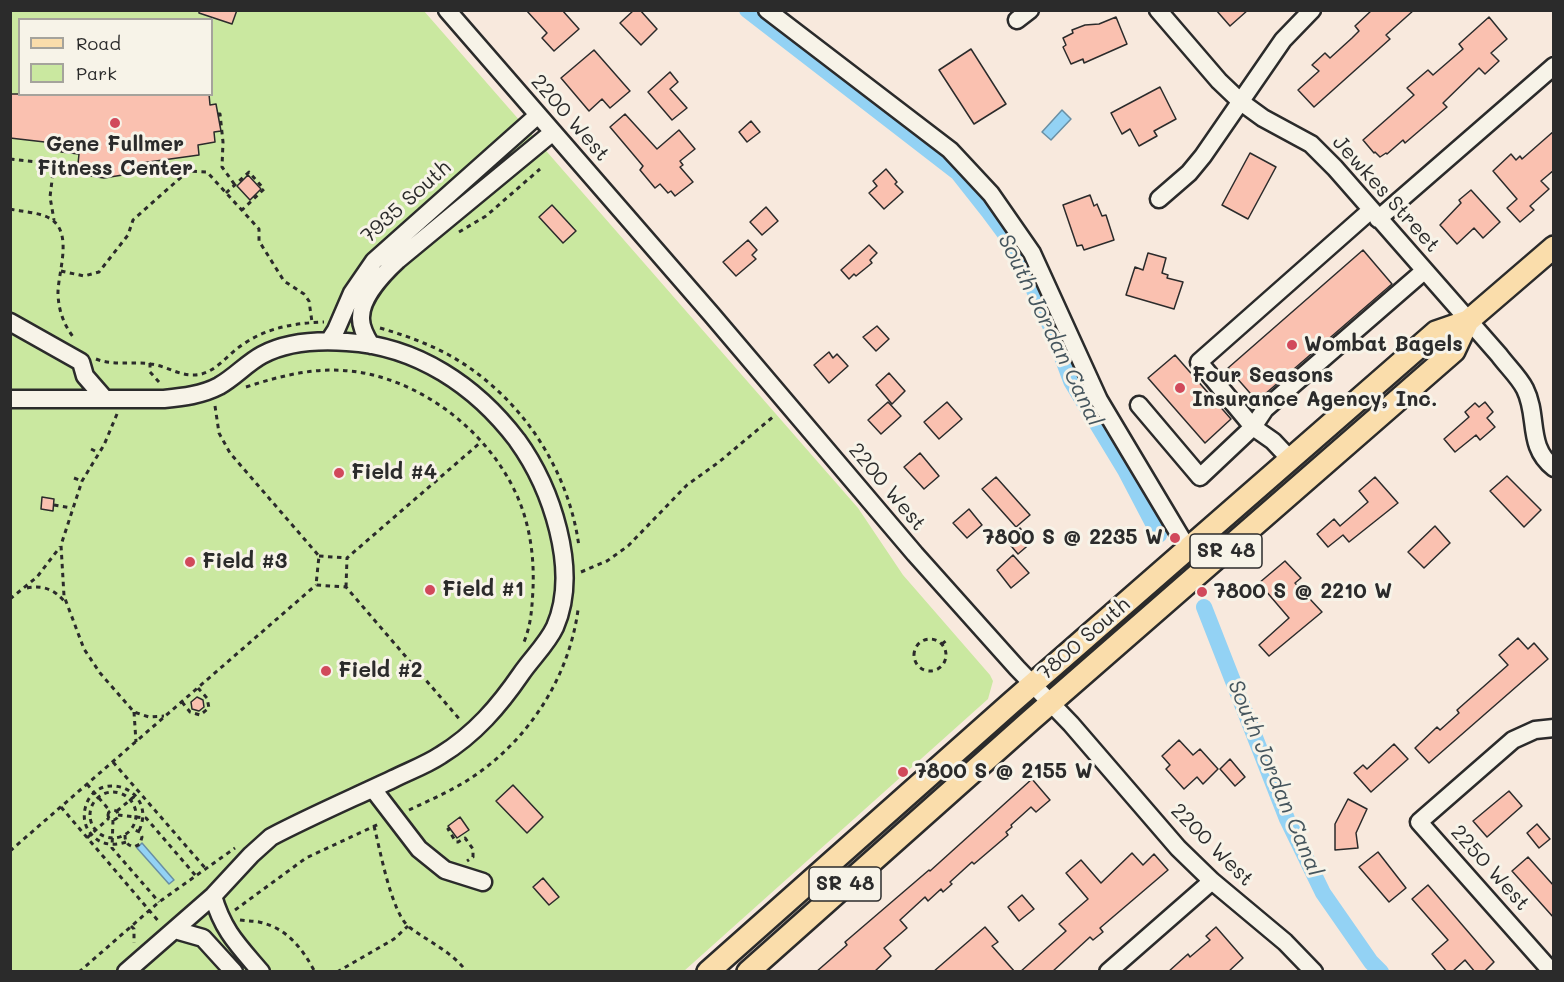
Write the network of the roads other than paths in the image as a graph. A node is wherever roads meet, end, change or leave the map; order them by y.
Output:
1 (447, 10) edge
2 (767, 10) edge
3 (1158, 10) edge
4 (1312, 10) edge
5 (1554, 66) edge
6 (1240, 102) junction
7 (538, 115) junction
8 (553, 132) junction
9 (1159, 199) dead end
10 (1374, 214) junction
11 (1554, 247) edge
12 (1424, 271) junction
13 (1468, 321) junction
14 (10, 322) edge
15 (328, 341) junction
16 (371, 345) junction
17 (10, 399) edge
18 (112, 405) junction
19 (1139, 405) dead end
20 (1253, 427) junction
21 (1290, 459) junction
22 (1554, 468) edge
23 (1188, 549) junction
24 (1032, 684) junction
25 (1051, 703) junction
26 (1554, 728) edge
27 (373, 789) junction
28 (1212, 881) junction
29 (483, 882) dead end
30 (213, 896) junction
31 (170, 929) junction
32 (126, 972) edge
33 (234, 972) edge
34 (261, 972) edge
35 (708, 972) edge
36 (748, 972) edge
37 (1108, 972) edge
38 (1314, 972) edge
39 (1552, 972) edge

1 - 7 street, 2200 West
2 - 23 street
3 - 6 street, Jewkes Street
4 - 6 street
5 - 10 street
6 - 9 street
6 - 10 street, Jewkes Street
7 - 8 street, 2200 West
7 - 15 street, 7935 South
8 - 16 street, 7935 South
8 - 24 street, 2200 West
10 - 12 street, Jewkes Street
10 - 20 street
11 - 13 main road, 7800 South / SR 48
12 - 13 street, Jewkes Street
12 - 20 street
13 - 21 main road, 7800 South / SR 48
13 - 22 street, Jewkes Street
13 - 25 main road, 7800 South / SR 48
14 - 18 street
15 - 16 street
15 - 18 street
16 - 27 street
17 - 18 street
19 - 20 street
20 - 21 street
21 - 23 main road, 7800 South / SR 48
23 - 24 main road, 7800 South / SR 48
24 - 25 street, 2200 West
24 - 35 main road, 7800 South / SR 48
25 - 28 street, 2200 West
25 - 36 main road, 7800 South / SR 48
26 - 39 street, 2250 West
27 - 29 street
27 - 30 street
28 - 37 street
28 - 38 street, 2200 West
30 - 31 street
30 - 34 street
31 - 32 street
31 - 33 street

